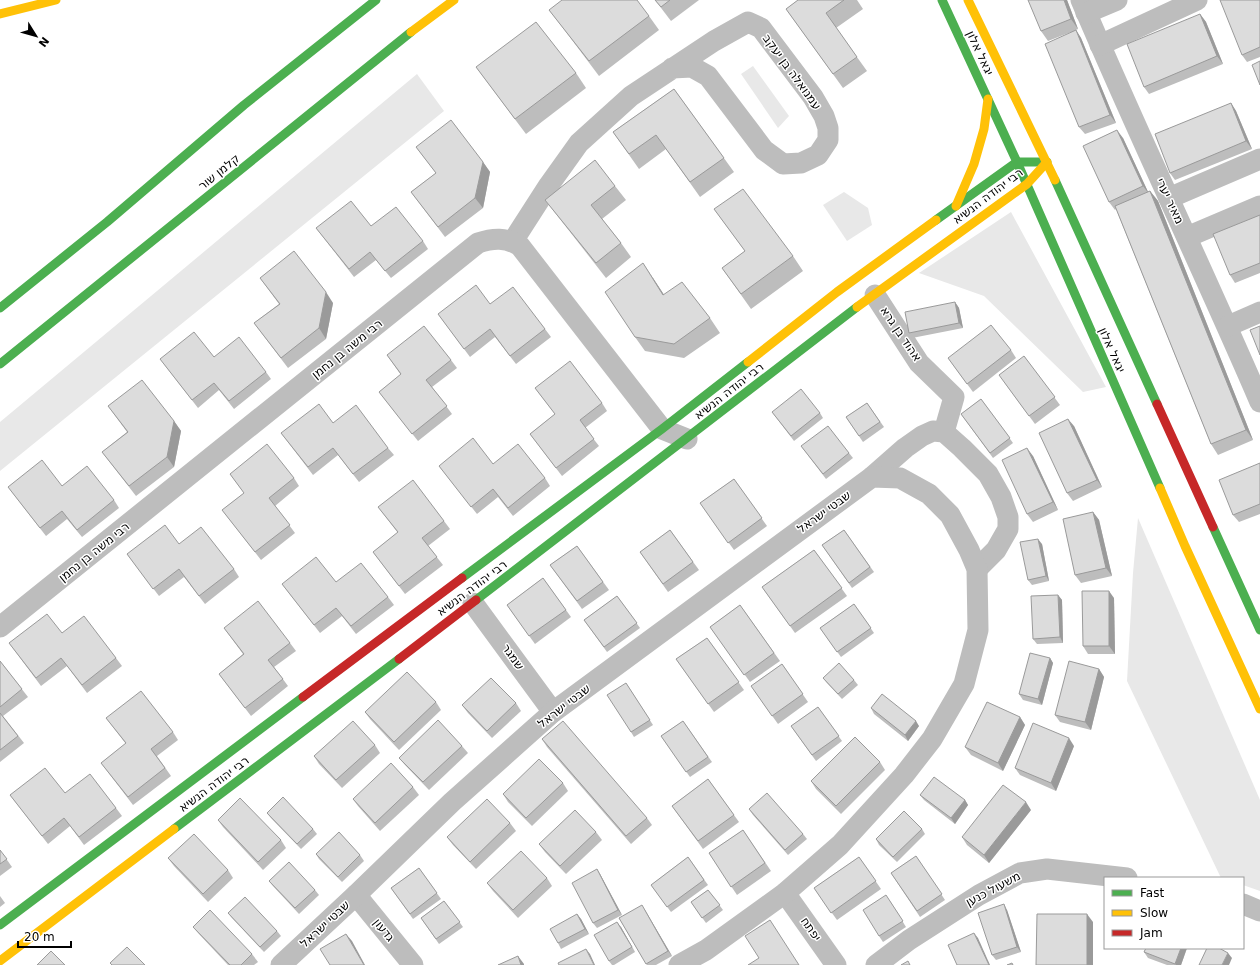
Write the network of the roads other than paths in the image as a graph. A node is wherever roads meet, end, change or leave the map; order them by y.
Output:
1 (56, 0) edge
2 (376, 0) edge
3 (454, 0) edge
4 (942, 0) edge
5 (968, 0) edge
6 (1117, 0) edge
7 (1197, 0) edge
8 (1084, 7) edge
9 (0, 14) edge
10 (714, 40) junction
11 (1100, 45) junction
12 (672, 68) junction
13 (708, 76) junction
14 (988, 99) junction
15 (1260, 159) edge
16 (1018, 162) junction
17 (1047, 162) junction
18 (1027, 184) junction
19 (1169, 198) junction
20 (956, 206) junction
21 (1260, 206) edge
22 (1187, 238) junction
23 (513, 241) junction
24 (875, 295) junction
25 (0, 308) edge
26 (1260, 312) edge
27 (1228, 326) junction
28 (0, 364) edge
29 (1260, 402) edge
30 (662, 429) junction
31 (944, 432) junction
32 (687, 439) junction
33 (662, 458) junction
34 (872, 477) junction
35 (977, 569) junction
36 (473, 603) junction
37 (0, 627) edge
38 (1260, 630) edge
39 (1260, 709) edge
40 (553, 712) junction
41 (1118, 877) edge
42 (785, 893) junction
43 (356, 895) junction
44 (1244, 904) edge
45 (1260, 911) edge
46 (0, 925) edge
47 (0, 961) edge
48 (281, 965) edge
49 (413, 965) edge
50 (679, 965) edge
51 (836, 965) edge
52 (876, 965) edge

1 - 9 main road
2 - 25 main road
3 - 28 main road, קלמן שור
4 - 14 main road, יגאל אלון
5 - 17 main road, יגאל אלון
6 - 8 street
7 - 11 street
8 - 11 street, מאיר יערי
10 - 12 street, עמנואלה בן יעקב
10 - 13 street
10 - 13 street, עמנואלה בן יעקב
11 - 19 street, מאיר יערי
12 - 13 street, עמנואלה בן יעקב
12 - 23 street, עמנואלה בן יעקב
14 - 16 main road, יגאל אלון
14 - 20 main road
15 - 19 street
16 - 17 main road, רבי יהודה הנשיא
16 - 18 main road, יגאל אלון
16 - 20 main road, רבי יהודה הנשיא
17 - 18 main road, רבי יהודה הנשיא
17 - 38 main road, יגאל אלון
18 - 24 main road, רבי יהודה הנשיא
18 - 39 main road, יגאל אלון
19 - 22 street, מאיר יערי
20 - 30 main road, רבי יהודה הנשיא
21 - 22 street
22 - 27 street, מאיר יערי
23 - 30 street
23 - 37 street, רבי משה בן נחמן
24 - 31 street, אהוד בן גרא
24 - 32 main road, רבי יהודה הנשיא
26 - 27 street
27 - 29 street, מאיר יערי
30 - 32 street
30 - 33 street
30 - 46 main road, רבי יהודה הנשיא
31 - 34 street, שבטי ישראל
31 - 35 street
32 - 33 main road, רבי יהודה הנשיא
33 - 36 main road, רבי יהודה הנשיא
34 - 35 street
34 - 40 street, שבטי ישראל
35 - 42 street
36 - 40 street, שמגר
36 - 47 main road, רבי יהודה הנשיא
40 - 43 street, שבטי ישראל
41 - 52 street, משעול כנען
42 - 50 street
42 - 51 street, יפתח
43 - 48 street, שבטי ישראל
43 - 49 street, גדעון
44 - 45 street

